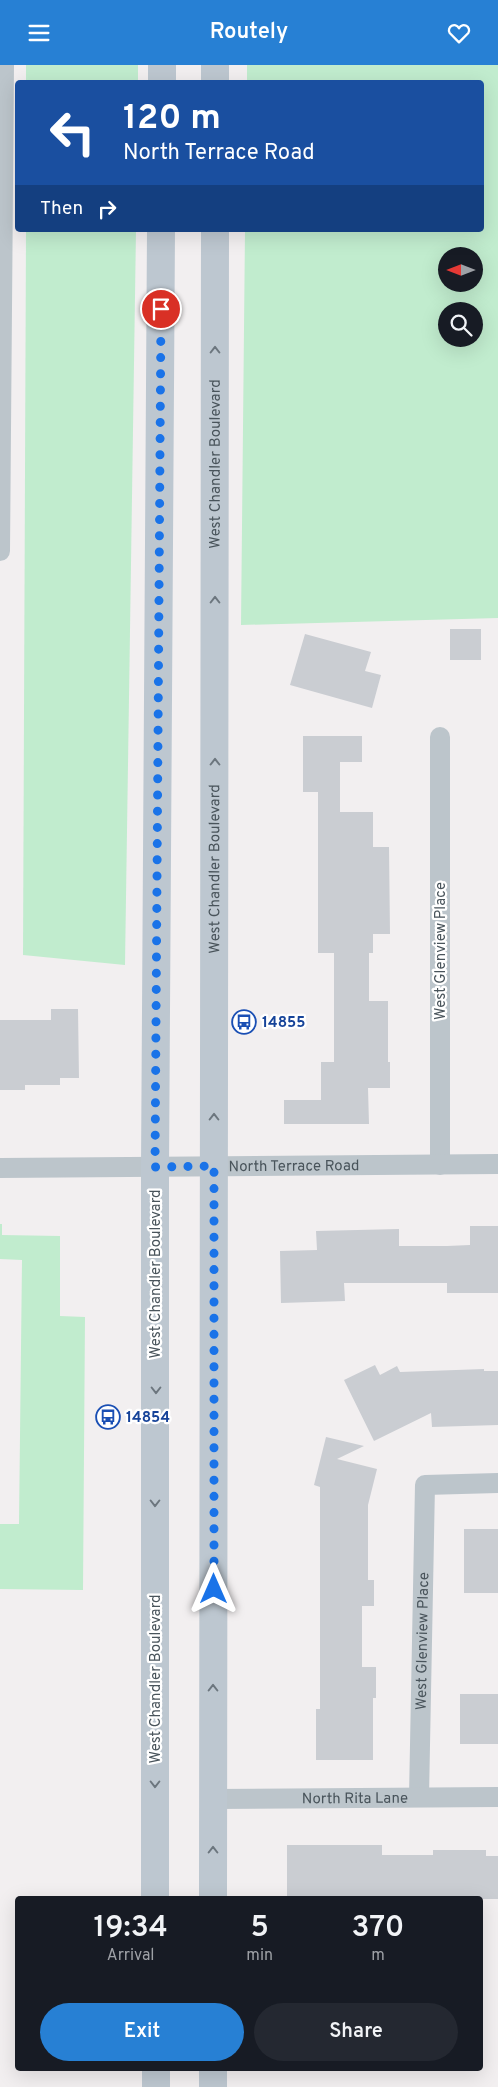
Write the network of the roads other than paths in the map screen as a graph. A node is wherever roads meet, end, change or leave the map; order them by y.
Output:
1 (4, 65) edge
2 (162, 65) edge
3 (215, 65) edge
4 (162, 80) edge
5 (215, 80) edge
6 (161, 232) edge
7 (215, 232) edge
8 (0, 551) edge
9 (440, 737) dead end
10 (498, 1164) edge
11 (440, 1165) junction
12 (214, 1166) junction
13 (155, 1167) junction
14 (0, 1168) edge
15 (498, 1483) edge
16 (419, 1797) junction
17 (498, 1797) edge
18 (213, 1799) junction
19 (155, 1896) edge
20 (213, 1896) edge
21 (156, 2071) edge
22 (213, 2071) edge
23 (156, 2087) edge
24 (213, 2087) edge

1 - 8 street
2 - 4 main road
3 - 5 main road
6 - 13 main road, West Chandler Boulevard
12 -> 7 main road, West Chandler Boulevard
9 - 11 street, West Glenview Place
10 - 11 street, North Terrace Road
11 - 12 street, North Terrace Road
12 - 13 street, North Terrace Road
18 -> 12 main road, West Chandler Boulevard
13 - 14 street, North Terrace Road
13 -> 19 main road, West Chandler Boulevard
15 - 16 street, West Glenview Place
16 - 17 street, North Rita Lane
16 - 18 street, North Rita Lane
20 -> 18 main road, West Chandler Boulevard
21 - 23 main road
22 - 24 main road

